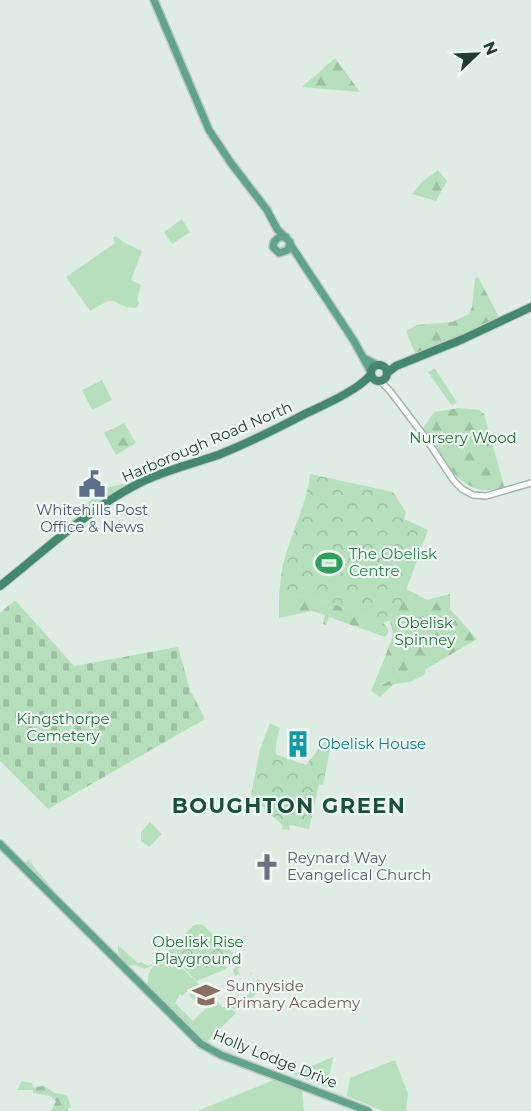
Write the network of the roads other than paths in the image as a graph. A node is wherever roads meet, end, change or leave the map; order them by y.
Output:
1 (154, 0) edge
2 (275, 226) junction
3 (288, 241) junction
4 (274, 242) junction
5 (284, 253) junction
6 (301, 261) junction
7 (531, 307) edge
8 (362, 355) junction
9 (414, 358) junction
10 (378, 365) junction
11 (371, 373) junction
12 (382, 378) junction
13 (343, 395) junction
14 (531, 483) edge
15 (0, 586) edge
16 (0, 844) edge
17 (368, 1111) edge

1 - 2 main road
2 - 3 main road
2 - 4 main road
3 - 4 main road
3 - 5 main road
3 - 6 main road
4 - 5 main road
5 - 6 main road
6 - 8 main road
7 - 9 highway
8 - 10 main road
8 - 11 main road
9 - 10 highway
9 - 12 highway
10 - 11 highway
10 - 12 highway
11 - 12 highway
11 - 13 highway
12 - 13 highway
12 - 14 street
13 - 15 highway, Harborough Road North
16 - 17 main road, Holly Lodge Drive

